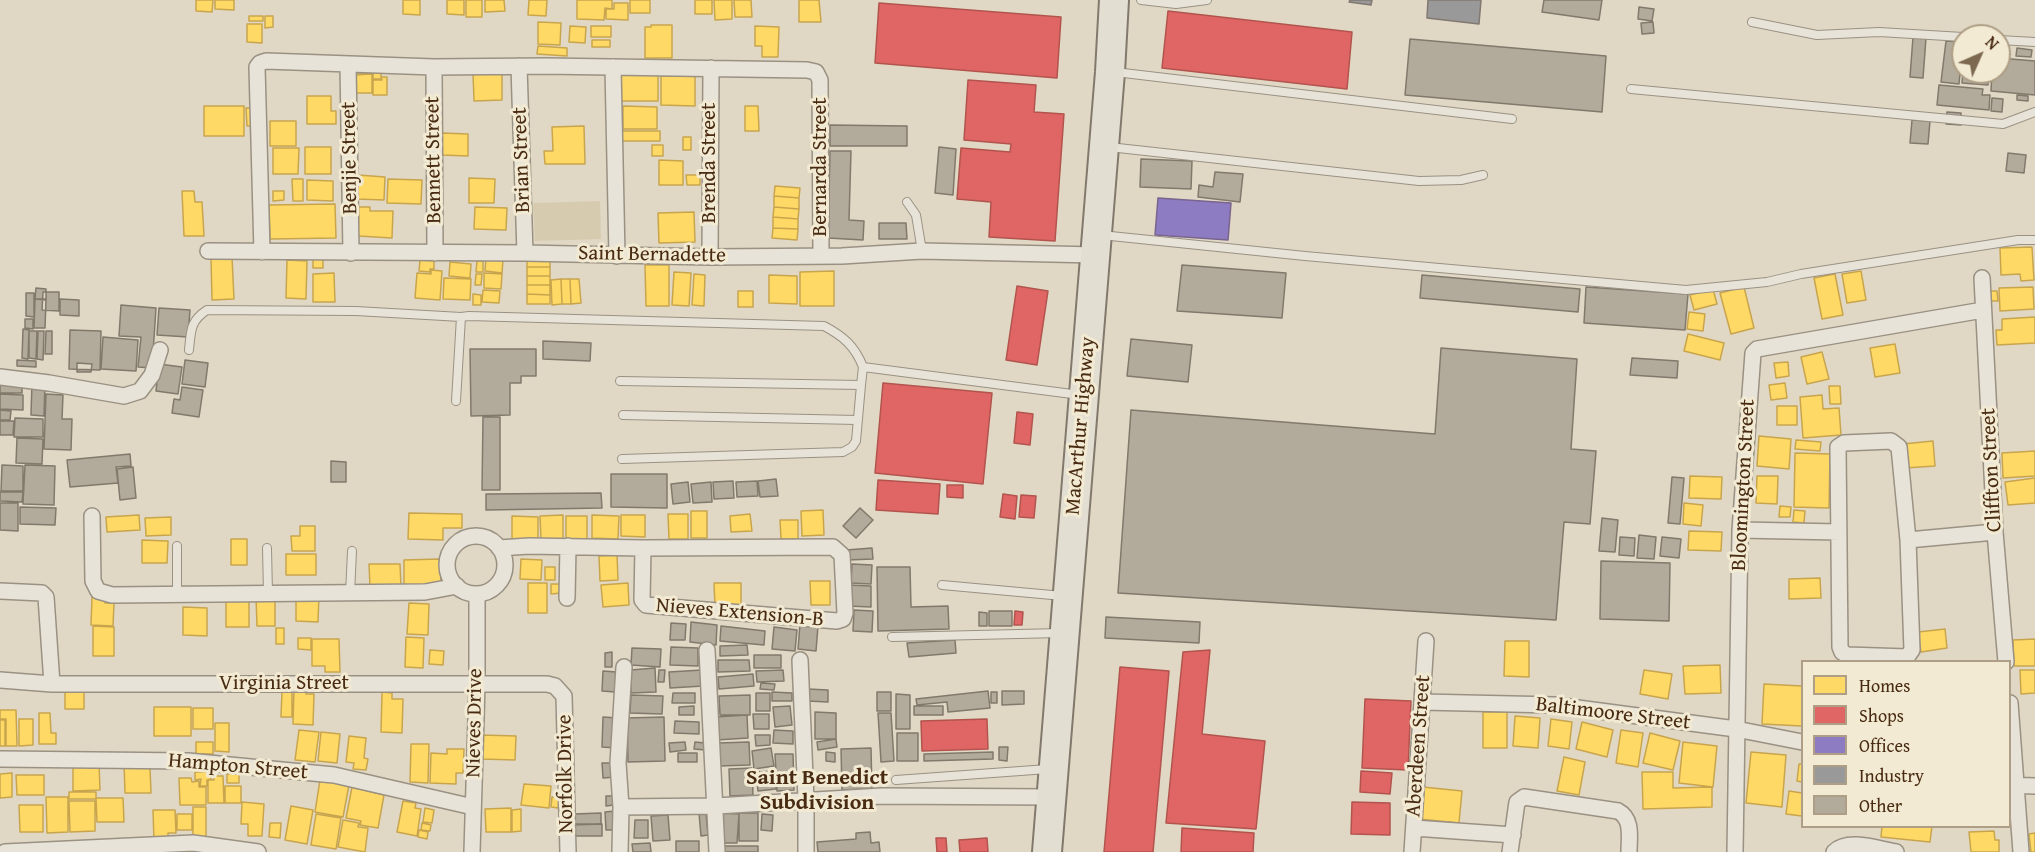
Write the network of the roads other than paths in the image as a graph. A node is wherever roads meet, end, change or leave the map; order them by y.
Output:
1 (1114, 0) edge
2 (1141, 0) edge
3 (1207, 0) edge
4 (1752, 22) dead end
5 (1951, 37) edge
6 (2011, 41) edge
7 (2035, 42) edge
8 (348, 64) junction
9 (519, 66) junction
10 (434, 67) junction
11 (613, 67) junction
12 (711, 68) junction
13 (1110, 72) junction
14 (1631, 89) dead end
15 (2035, 112) edge
16 (1512, 119) dead end
17 (1104, 146) junction
18 (1483, 175) dead end
19 (907, 202) dead end
20 (2035, 240) edge
21 (1096, 245) junction
22 (922, 250) junction
23 (208, 251) dead end
24 (262, 252) junction
25 (351, 253) junction
26 (435, 253) junction
27 (525, 253) junction
28 (821, 255) junction
29 (617, 256) junction
30 (710, 257) junction
31 (1982, 278) dead end
32 (1983, 310) junction
33 (461, 316) junction
34 (160, 350) dead end
35 (189, 350) dead end
36 (863, 367) junction
37 (0, 377) edge
38 (620, 381) dead end
39 (861, 385) junction
40 (1084, 396) junction
41 (456, 401) dead end
42 (623, 416) dead end
43 (857, 420) junction
44 (622, 459) dead end
45 (92, 516) dead end
46 (1740, 530) junction
47 (1839, 532) junction
48 (1995, 532) junction
49 (1908, 540) junction
50 (177, 546) dead end
51 (568, 546) junction
52 (267, 548) dead end
53 (499, 548) junction
54 (643, 548) junction
55 (352, 551) dead end
56 (942, 585) dead end
57 (457, 586) junction
58 (0, 591) edge
59 (177, 593) junction
60 (268, 594) junction
61 (350, 594) junction
62 (477, 594) junction
63 (1068, 597) junction
64 (567, 598) dead end
65 (1065, 633) junction
66 (892, 637) dead end
67 (1426, 641) dead end
68 (707, 650) dead end
69 (800, 660) dead end
70 (2006, 660) edge
71 (624, 667) dead end
72 (0, 680) edge
73 (52, 684) junction
74 (477, 685) junction
75 (564, 696) joint
76 (1422, 702) junction
77 (1737, 729) junction
78 (2011, 730) edge
79 (1801, 742) edge
80 (0, 759) edge
81 (1054, 769) junction
82 (896, 780) dead end
83 (2013, 785) edge
84 (2035, 786) edge
85 (1051, 797) junction
86 (806, 800) junction
87 (716, 806) junction
88 (473, 807) junction
89 (621, 807) junction
90 (1414, 828) junction
91 (1513, 835) junction
92 (4, 852) edge
93 (258, 852) edge
94 (472, 852) edge
95 (568, 852) edge
96 (620, 852) edge
97 (717, 852) edge
98 (806, 852) edge
99 (1047, 852) edge
100 (1413, 852) edge
101 (1510, 852) edge
102 (1629, 852) edge
103 (1735, 852) edge
104 (1834, 852) edge
105 (1896, 852) edge
106 (2020, 852) edge

1 - 13 highway, MacArthur Highway
2 - 3 lane
4 - 5 lane
6 - 7 lane
8 - 10 street
8 - 24 street
8 - 25 street, Benjie Street
9 - 10 street
9 - 11 street
9 - 27 street, Brian Street
10 - 26 street, Bennett Street
11 - 12 street
11 - 29 street
12 - 28 street, Bernarda Street
12 - 30 street, Brenda Street
13 - 16 lane
13 - 17 highway, MacArthur Highway
14 - 15 lane
17 - 18 lane
17 - 21 highway, MacArthur Highway
19 - 22 lane
20 - 21 lane
21 - 22 street, Saint Bernadette
21 - 40 highway, MacArthur Highway
22 - 28 street, Saint Bernadette
23 - 24 street, Saint Bernadette
24 - 25 street, Saint Bernadette
25 - 26 street, Saint Bernadette
26 - 27 street, Saint Bernadette
27 - 29 street, Saint Bernadette
28 - 30 street, Saint Bernadette
29 - 30 street, Saint Bernadette
31 - 32 street, Cliffton Street
32 - 46 street, Bloomington Street
32 - 48 street, Cliffton Street
33 - 35 lane
33 - 36 lane
33 - 41 lane
34 - 37 street
36 - 39 lane
36 - 40 lane
38 - 39 lane
39 - 43 lane
40 - 63 highway, MacArthur Highway
42 - 43 lane
43 - 44 lane
45 - 59 street
46 - 47 street
46 - 77 street, Bloomington Street
47 - 49 street
47 - 49 street
48 - 49 street
48 - 70 street, Cliffton Street
50 - 59 lane
51 - 53 street, Nieves Extension-B
51 - 54 street, Nieves Extension-B
51 - 64 street
52 - 60 lane
53 - 57 street
53 - 62 street
54 - 54 street, Nieves Extension-B
55 - 61 lane
56 - 63 lane
57 - 61 street
57 - 62 street
58 - 73 street
59 - 60 street
60 - 61 street
62 - 74 street, Nieves Drive
63 - 65 highway, MacArthur Highway
65 - 66 lane
65 - 81 highway, MacArthur Highway
67 - 76 street, Aberdeen Street
68 - 87 street
69 - 86 street
71 - 89 street
72 - 73 street, Virginia Street
73 - 74 street, Virginia Street
74 - 75 street, Virginia Street
74 - 88 street, Nieves Drive
75 - 95 street, Norfolk Drive
76 - 77 street, Baltimoore Street
76 - 90 street, Aberdeen Street
77 - 79 street, Baltimoore Street
77 - 103 street, Bloomington Street
78 - 83 street
80 - 88 street, Hampton Street
81 - 82 lane
81 - 85 highway, MacArthur Highway
83 - 84 street
83 - 106 street
85 - 86 street
85 - 99 highway, MacArthur Highway
86 - 87 street
86 - 98 street
87 - 89 street
87 - 97 street
88 - 94 street, Nieves Drive
89 - 96 street
90 - 91 street
90 - 100 street, Aberdeen Street
91 - 101 street
91 - 102 street
92 - 93 street
104 - 105 street

